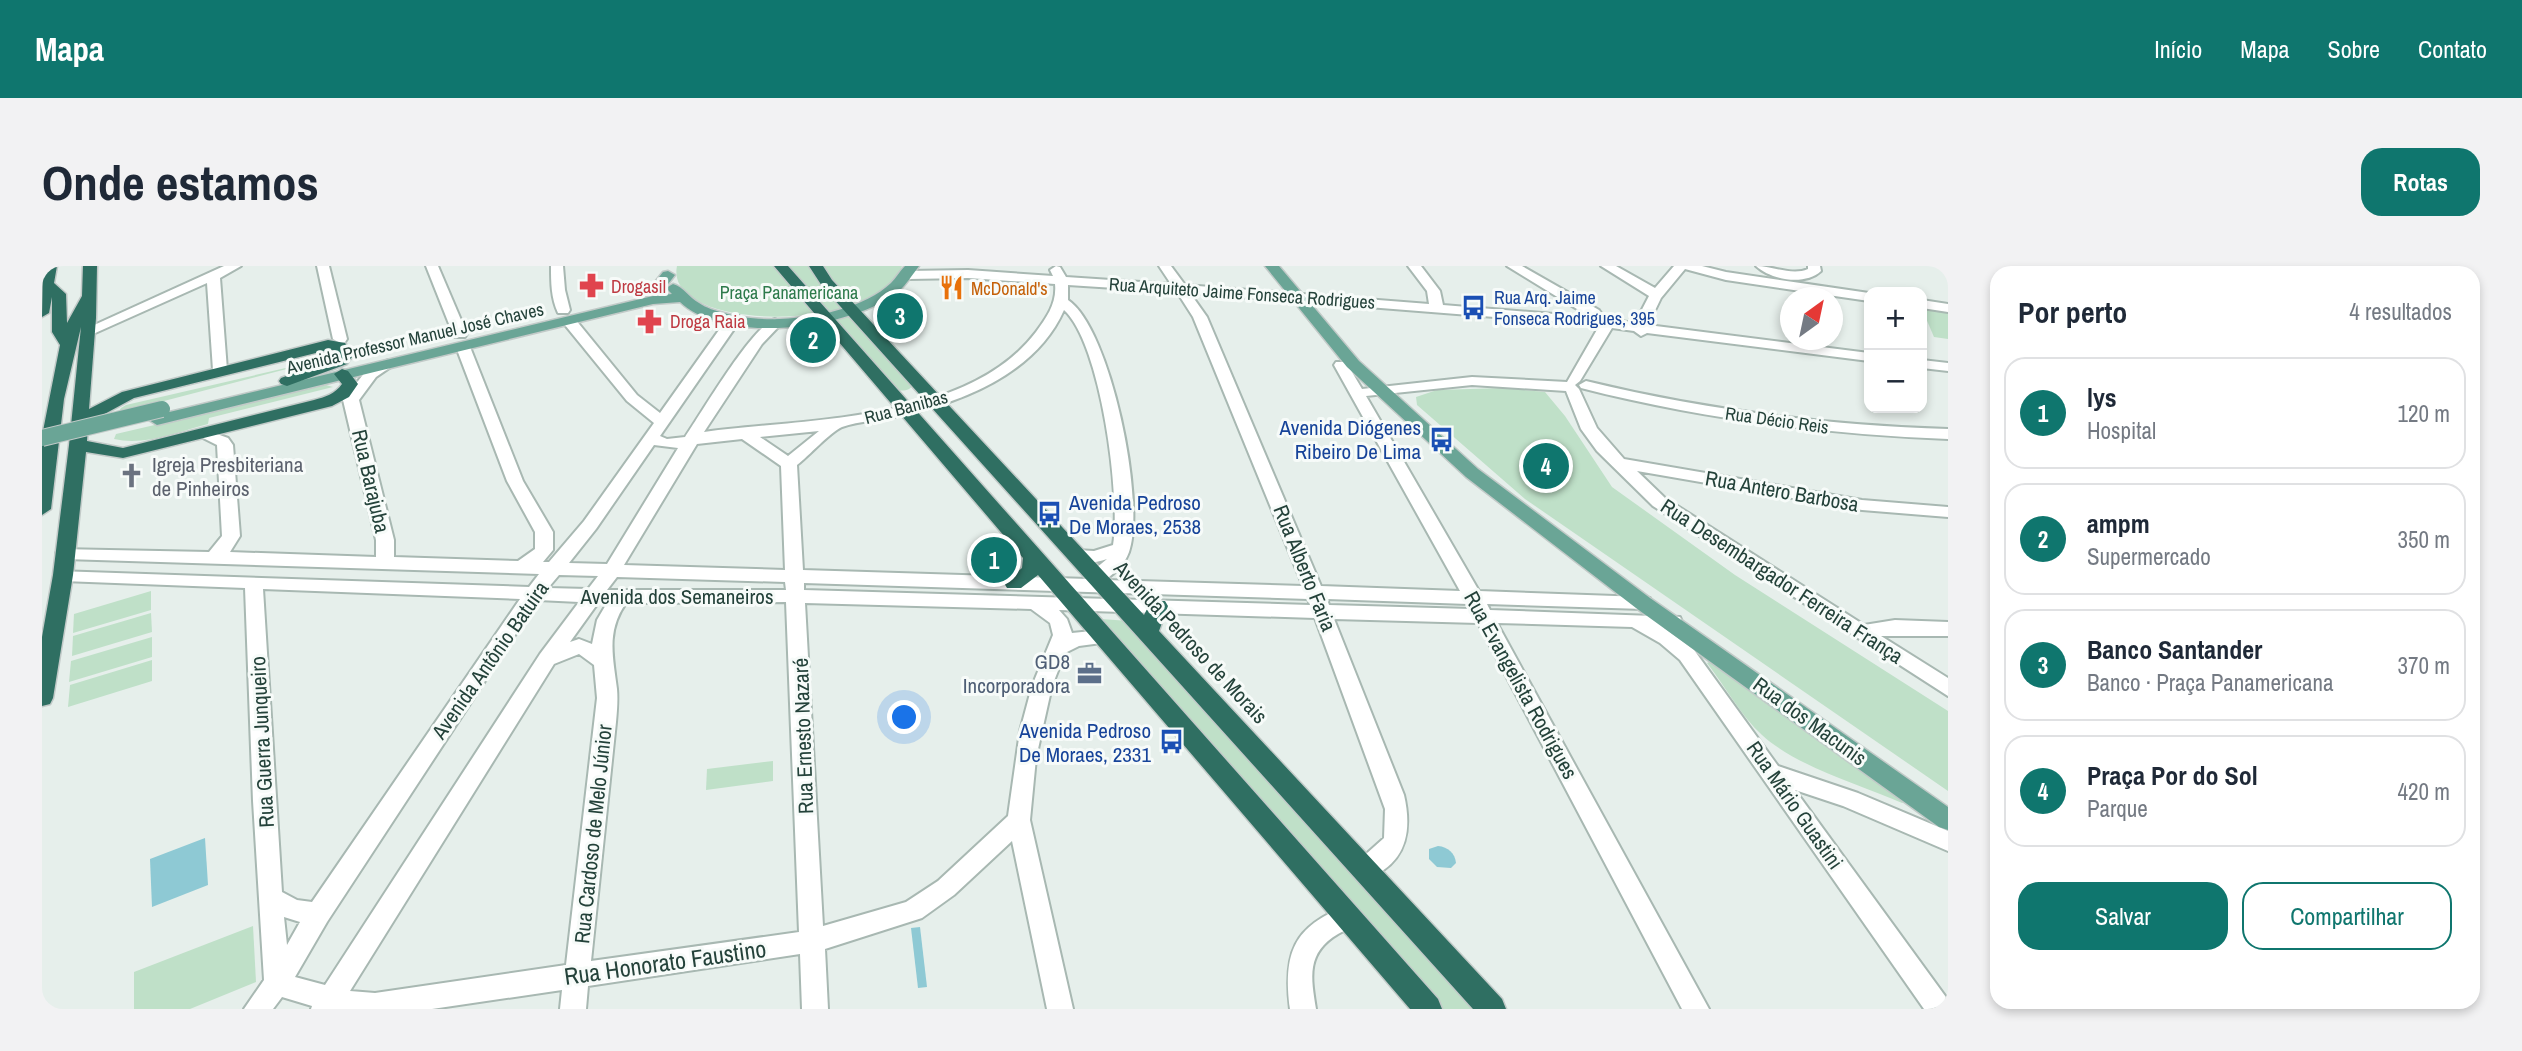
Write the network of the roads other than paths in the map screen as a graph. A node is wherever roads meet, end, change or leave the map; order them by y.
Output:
1 (50, 266) edge
2 (90, 266) edge
3 (234, 266) edge
4 (323, 266) edge
5 (432, 266) edge
6 (557, 266) edge
7 (781, 266) edge
8 (817, 266) edge
9 (1054, 266) edge
10 (1165, 266) edge
11 (1272, 266) edge
12 (1413, 266) edge
13 (1513, 266) edge
14 (1607, 266) edge
15 (1681, 266) edge
16 (1687, 266) edge
17 (1762, 266) edge
18 (1814, 266) edge
19 (910, 269) edge
20 (668, 271) edge
21 (1062, 280) junction
22 (1788, 280) junction
23 (213, 281) junction
24 (47, 284) junction
25 (1181, 288) junction
26 (1657, 295) junction
27 (1864, 296) edge
28 (88, 297) junction
29 (1299, 297) junction
30 (681, 298) junction
31 (1062, 302) junction
32 (1927, 305) edge
33 (1437, 308) junction
34 (1948, 308) edge
35 (853, 311) junction
36 (42, 313) edge
37 (567, 316) junction
38 (826, 318) junction
39 (734, 319) junction
40 (775, 323) junction
41 (89, 324) junction
42 (1595, 327) junction
43 (1060, 328) junction
44 (1641, 329) junction
45 (1087, 335) junction
46 (723, 336) junction
47 (340, 339) dead end
48 (461, 341) junction
49 (757, 341) junction
50 (67, 344) junction
51 (1864, 356) edge
52 (388, 364) junction
53 (1341, 365) dead end
54 (1927, 365) edge
55 (1948, 367) edge
56 (220, 370) junction
57 (342, 374) junction
58 (287, 381) junction
59 (1575, 386) junction
60 (1381, 391) junction
61 (1609, 391) joint
62 (1358, 392) junction
63 (929, 395) junction
64 (333, 400) junction
65 (351, 400) junction
66 (899, 404) junction
67 (159, 414) junction
68 (949, 417) junction
69 (79, 421) junction
70 (836, 424) junction
71 (918, 426) junction
72 (656, 429) junction
73 (203, 434) junction
74 (745, 434) junction
75 (1948, 434) edge
76 (42, 438) edge
77 (691, 440) junction
78 (78, 446) junction
79 (42, 447) edge
80 (1617, 463) junction
81 (789, 464) junction
82 (42, 509) edge
83 (1948, 512) edge
84 (590, 524) junction
85 (544, 532) junction
86 (1119, 553) junction
87 (122, 556) junction
88 (1076, 556) junction
89 (1033, 557) junction
90 (212, 559) junction
91 (385, 563) junction
92 (64, 564) junction
93 (522, 567) junction
94 (554, 568) junction
95 (612, 570) junction
96 (111, 575) junction
97 (1100, 582) junction
98 (1014, 583) junction
99 (254, 584) junction
100 (1057, 585) junction
101 (796, 586) junction
102 (1315, 593) junction
103 (533, 594) junction
104 (1153, 595) junction
105 (596, 596) junction
106 (621, 597) junction
107 (1034, 603) junction
108 (1643, 603) junction
109 (1074, 604) junction
110 (1122, 605) junction
111 (1480, 608) junction
112 (1323, 613) junction
113 (1633, 622) junction
114 (1673, 622) junction
115 (1948, 629) edge
116 (1860, 632) junction
117 (1147, 634) junction
118 (1102, 637) junction
119 (1058, 648) junction
120 (547, 660) junction
121 (601, 660) junction
122 (1948, 688) edge
123 (42, 698) edge
124 (1772, 773) junction
125 (1019, 820) junction
126 (1948, 820) edge
127 (1948, 841) edge
128 (1364, 870) junction
129 (273, 899) junction
130 (318, 914) junction
131 (1347, 917) junction
132 (812, 941) junction
133 (576, 975) junction
134 (277, 984) junction
135 (328, 1004) edge
136 (257, 1009) edge
137 (573, 1009) edge
138 (815, 1009) edge
139 (1060, 1009) edge
140 (1303, 1009) edge
141 (1428, 1009) edge
142 (1492, 1009) edge
143 (1696, 1009) edge
144 (1939, 1009) edge

1 - 24 highway
2 - 28 highway
3 - 23 street
4 - 47 street
5 - 48 street
6 - 37 street
7 - 38 highway
8 - 35 highway, Avenida Pedroso de Morais
9 - 21 street
10 - 25 street, Rua Alberto Faria
11 - 29 main road
12 - 33 street
13 - 42 street
14 - 26 street
15 - 26 street
16 - 22 street
17 - 22 street
18 - 22 street
19 - 21 street, Rua Arquiteto Jaime Fonseca Rodrigues
19 - 35 main road
20 - 30 main road
20 - 37 main road, Avenida Professor Manuel José Chaves
21 - 25 street, Rua Arquiteto Jaime Fonseca Rodrigues
21 - 31 street, Rua Banibas
22 - 27 street
23 - 41 street
23 - 56 street
24 - 36 highway
24 - 50 highway
25 - 29 street, Rua Arquiteto Jaime Fonseca Rodrigues
25 - 102 street, Rua Alberto Faria
26 - 44 street
28 - 41 highway
28 - 50 highway
29 - 33 street, Rua Arquiteto Jaime Fonseca Rodrigues
29 - 60 main road
30 - 37 main road, Avenida Professor Manuel José Chaves
30 - 39 main road
31 - 43 street, Rua Banibas
31 - 45 street
32 - 34 street
33 - 42 street, Rua Arquiteto Jaime Fonseca Rodrigues
35 - 38 main road
35 - 63 highway, Avenida Pedroso de Morais
37 - 48 main road, Avenida Professor Manuel José Chaves
37 - 72 street
38 - 40 main road
38 - 66 highway
39 - 40 main road
39 - 46 street, Avenida Antônio Batuira
40 - 49 street
41 - 69 highway
42 - 44 street, Rua Arquiteto Jaime Fonseca Rodrigues
42 - 59 street
43 - 45 street
43 - 63 street, Rua Banibas
44 - 51 street, Rua Arquiteto Jaime Fonseca Rodrigues
45 - 86 street
46 - 49 street
46 - 72 street, Avenida Antônio Batuira
48 - 52 main road, Avenida Professor Manuel José Chaves
48 - 58 main road, Avenida Professor Manuel José Chaves
48 - 85 street
49 - 77 street
50 - 82 highway
52 - 57 main road, Avenida Professor Manuel José Chaves
52 - 65 street, Rua Barajuba
53 - 62 street, Rua Evangelista Rodrigues
54 - 55 street
56 - 58 highway
56 - 69 highway
57 - 64 highway
57 - 67 main road, Avenida Professor Manuel José Chaves
58 - 67 main road, Avenida Professor Manuel José Chaves
59 - 60 street, Rua Décio Reis
59 - 61 street, Rua Décio Reis
59 - 80 street, Rua Desembargador Ferreira França
60 - 62 street, Rua Décio Reis
60 - 108 main road
61 - 75 street, Rua Décio Reis
62 - 111 street, Rua Evangelista Rodrigues
63 - 66 highway
63 - 68 highway, Avenida Pedroso de Morais
64 - 65 street, Rua Barajuba
64 - 73 highway
65 - 91 street, Rua Barajuba
66 - 70 street, Rua Banibas
66 - 71 highway
67 - 76 main road, bridge
67 - 79 main road
68 - 71 highway
68 - 88 highway, Avenida Pedroso de Morais
69 - 78 highway
70 - 74 street, Rua Banibas
70 - 81 street
71 - 89 highway
72 - 77 street, Rua Banibas
72 - 84 street, Avenida Antônio Batuira
73 - 78 highway
73 - 90 street
74 - 77 street, Rua Banibas
74 - 81 street
77 - 95 street
78 - 92 highway
80 - 83 street, Rua Antero Barbosa
80 - 116 street, Rua Desembargador Ferreira França
81 - 101 street, Rua Ernesto Nazaré
84 - 85 street
84 - 94 street, Avenida Antônio Batuira
85 - 93 street
86 - 88 street
86 - 97 street
86 - 104 street
87 - 90 street, Avenida dos Semaneiros
87 - 92 street, Avenida dos Semaneiros
87 - 96 street
88 - 97 highway, Avenida Pedroso de Morais
89 - 98 highway
89 - 100 highway
90 - 91 street, Avenida dos Semaneiros
91 - 93 street, Avenida dos Semaneiros
92 - 96 street, Avenida dos Semaneiros
92 - 123 highway
93 - 94 street, Avenida dos Semaneiros
94 - 95 street, Avenida dos Semaneiros
94 - 103 street, Avenida Antônio Batuira
95 - 101 street, Avenida dos Semaneiros
95 - 105 street
96 - 99 street, Avenida dos Semaneiros
97 - 100 street, Avenida dos Semaneiros
97 - 104 street, Avenida dos Semaneiros
97 - 110 highway, Avenida Pedroso de Morais
98 - 100 street, Avenida dos Semaneiros
98 - 101 street, Avenida dos Semaneiros
99 - 103 street, Avenida dos Semaneiros
99 - 129 street, Rua Guerra Junqueiro
100 - 109 highway
101 - 106 street, Avenida dos Semaneiros
101 - 107 street, Avenida dos Semaneiros
101 - 132 street, Rua Ernesto Nazaré
102 - 104 street, Avenida dos Semaneiros
102 - 111 street, Avenida dos Semaneiros
102 - 112 street, Rua Alberto Faria
103 - 105 street, Avenida dos Semaneiros
103 - 130 street, Avenida Antônio Batuira
104 - 110 street, Avenida dos Semaneiros
104 - 112 street, Avenida dos Semaneiros
104 - 117 highway
105 - 106 street, Avenida dos Semaneiros
105 - 120 street
106 - 121 street, Rua Cardoso de Melo Júnior
107 - 109 street, Avenida dos Semaneiros
107 - 119 street
108 - 111 street, Avenida dos Semaneiros
108 - 114 main road
109 - 110 street, Avenida dos Semaneiros
109 - 118 highway
110 - 117 highway, Avenida Pedroso de Morais
111 - 112 street, Avenida dos Semaneiros
111 - 113 street, Avenida dos Semaneiros
111 - 143 street, Rua Evangelista Rodrigues
112 - 128 street, Rua Alberto Faria
113 - 114 street, Avenida dos Semaneiros
113 - 124 street, Rua Mário Guastini
114 - 126 main road, Rua dos Macunis
115 - 116 street
116 - 122 street, Rua Desembargador Ferreira França
117 - 128 highway, Avenida Pedroso de Morais
118 - 119 street
118 - 131 highway
119 - 125 street
120 - 121 street
120 - 135 street
121 - 133 street, Rua Cardoso de Melo Júnior
124 - 127 street, Rua dos Macunis
124 - 144 street, Rua Mário Guastini
125 - 132 street, Rua Honorato Faustino
125 - 139 street
128 - 142 highway, Avenida Pedroso de Morais
129 - 130 street
129 - 134 street, Rua Guerra Junqueiro
130 - 134 street, Avenida Antônio Batuira
131 - 140 street
131 - 141 highway
132 - 133 street, Rua Honorato Faustino
132 - 138 street, Rua Ernesto Nazaré
133 - 135 street, Rua Honorato Faustino
133 - 137 street, Rua Cardoso de Melo Júnior
134 - 135 street, Rua Honorato Faustino
134 - 136 street, Avenida Antônio Batuira

